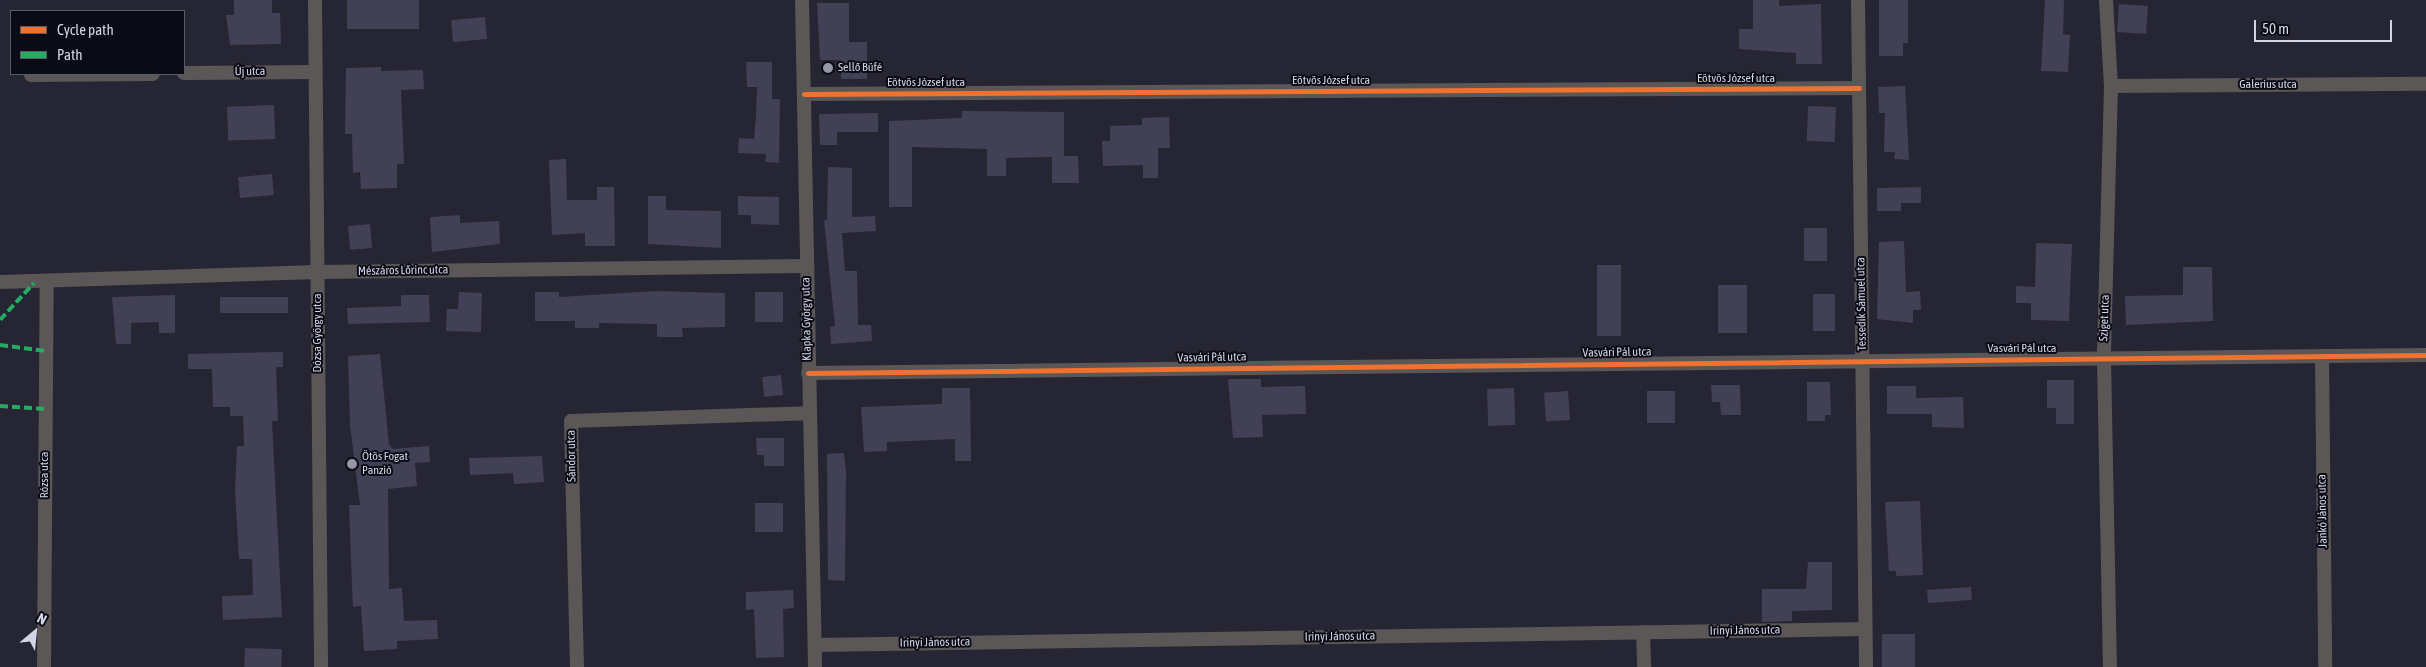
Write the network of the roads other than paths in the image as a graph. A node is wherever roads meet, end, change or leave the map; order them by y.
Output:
1 (315, 0) edge
2 (802, 0) edge
3 (1858, 0) edge
4 (2106, 0) edge
5 (315, 72) junction
6 (185, 73) edge
7 (2426, 84) edge
8 (2111, 86) junction
9 (1859, 88) junction
10 (804, 94) junction
11 (806, 266) junction
12 (318, 272) junction
13 (0, 282) edge
14 (47, 283) junction
15 (2426, 355) edge
16 (2322, 356) junction
17 (2104, 358) junction
18 (1862, 360) junction
19 (808, 373) junction
20 (807, 412) junction
21 (1865, 628) junction
22 (1643, 632) junction
23 (815, 645) junction
24 (44, 667) edge
25 (320, 667) edge
26 (577, 667) edge
27 (815, 667) edge
28 (1644, 667) edge
29 (1866, 667) edge
30 (2110, 667) edge
31 (2325, 667) edge

1 - 5 street, Dózsa György utca
2 - 10 street, Klapka György utca
3 - 9 street, Tessedik Sámuel utca
4 - 8 street, Sziget utca
5 - 6 street, Új utca
5 - 12 street, Dózsa György utca
7 - 8 street, Galerius utca
8 - 17 street, Sziget utca
9 - 10 street, Eötvös József utca
9 - 18 street, Tessedik Sámuel utca
10 - 11 street, Klapka György utca
11 - 12 street, Mészáros Lőrinc utca
11 - 19 street, Klapka György utca
12 - 14 street, Mészáros Lőrinc utca
12 - 25 street, Dózsa György utca
13 - 14 street, Mészáros Lőrinc utca
14 - 24 street, Rózsa utca
15 - 16 street, Vasvári Pál utca
16 - 17 street, Vasvári Pál utca
16 - 31 street, Jankó János utca
17 - 18 street, Vasvári Pál utca
17 - 30 street, Sziget utca
18 - 19 street, Vasvári Pál utca
18 - 21 street, Tessedik Sámuel utca
19 - 20 street, Klapka György utca
20 - 23 street, Klapka György utca
20 - 26 street, Sándor utca
21 - 22 street, Irinyi János utca
21 - 29 street, Tessedik Sámuel utca
22 - 23 street, Irinyi János utca
22 - 28 street
23 - 27 street, Klapka György utca

